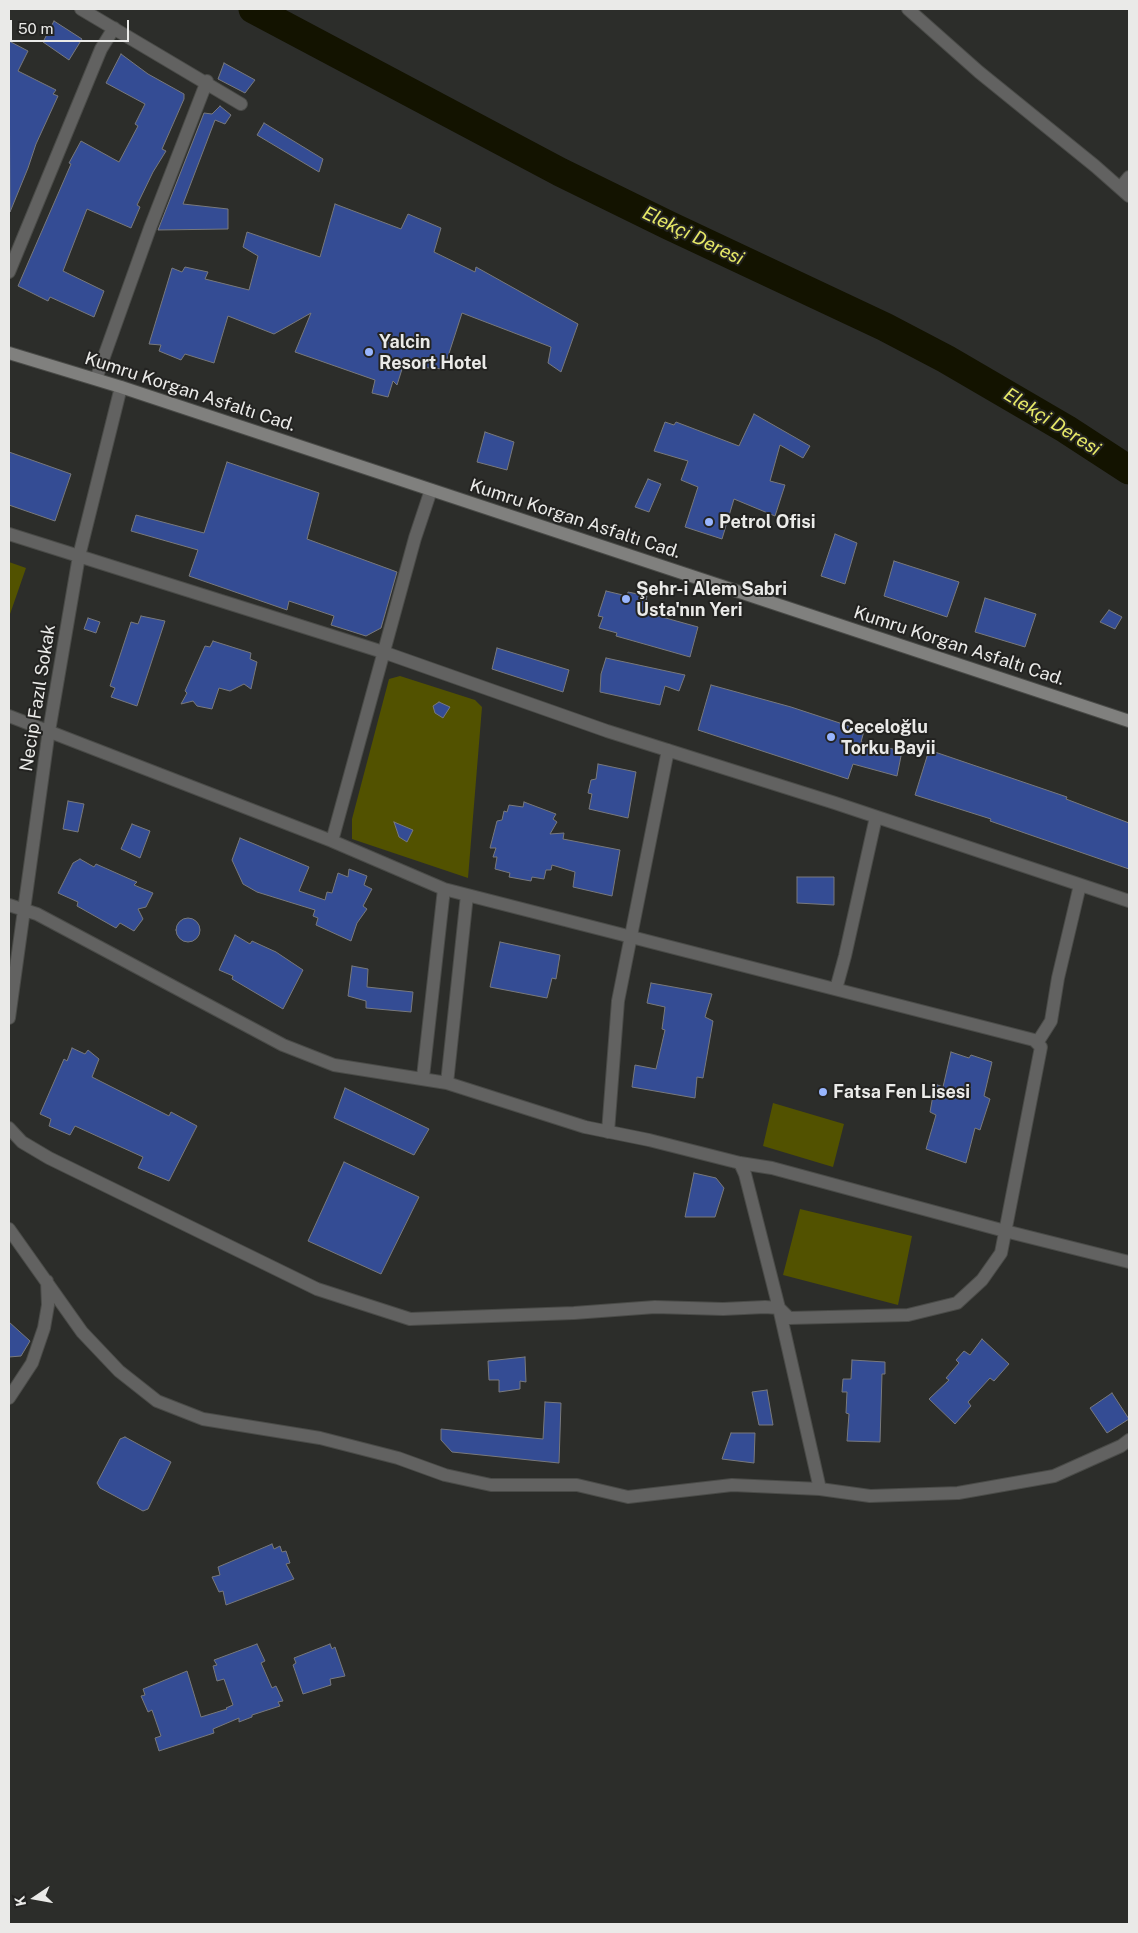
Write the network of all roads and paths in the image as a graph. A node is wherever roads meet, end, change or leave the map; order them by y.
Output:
1 (81, 9) edge
2 (908, 9) edge
3 (114, 28) junction
4 (207, 81) junction
5 (241, 104) dead end
6 (1129, 177) edge
7 (1125, 192) edge
8 (9, 272) edge
9 (9, 353) edge
10 (96, 379) junction
11 (121, 387) junction
12 (431, 490) junction
13 (9, 534) edge
14 (79, 556) junction
15 (383, 652) junction
16 (9, 716) edge
17 (1129, 721) edge
18 (50, 730) junction
19 (668, 750) junction
20 (876, 817) junction
21 (332, 842) junction
22 (1080, 885) junction
23 (444, 889) junction
24 (467, 895) junction
25 (1129, 901) edge
26 (9, 905) edge
27 (23, 911) junction
28 (632, 937) junction
29 (836, 989) junction
30 (9, 1018) edge
31 (1037, 1043) junction
32 (423, 1078) junction
33 (447, 1083) junction
34 (9, 1128) edge
35 (608, 1132) junction
36 (740, 1163) junction
37 (9, 1229) edge
38 (1005, 1231) junction
39 (1129, 1262) edge
40 (47, 1281) junction
41 (779, 1308) junction
42 (9, 1398) edge
43 (1129, 1440) edge
44 (820, 1488) junction

1 - 3 street
2 - 7 street
3 - 4 street
3 - 8 street
4 - 5 street
4 - 10 street
6 - 7 street
9 - 10 main road, Kumru Korgan Asfaltı Cad.
10 - 11 main road, Kumru Korgan Asfaltı Cad.
11 - 12 main road, Kumru Korgan Asfaltı Cad.
11 - 14 street, Necip Fazıl Sokak
12 - 15 street
12 - 17 main road, Kumru Korgan Asfaltı Cad.
13 - 14 street
14 - 15 street
14 - 18 street, Necip Fazıl Sokak
15 - 19 street
15 - 21 street
16 - 18 street
18 - 21 street
18 - 27 street, Necip Fazıl Sokak
19 - 20 street
19 - 28 street
20 - 22 street
20 - 29 street
21 - 23 street
22 - 25 street
22 - 31 street
23 - 24 street
23 - 32 street
24 - 28 street
24 - 33 street
26 - 27 street
27 - 30 street, Necip Fazıl Sokak
27 - 32 street
28 - 29 street
28 - 35 street
29 - 31 street
31 - 38 street
32 - 33 street
33 - 35 street
34 - 41 street
35 - 36 street
36 - 38 street
36 - 41 street
37 - 40 street
38 - 39 street
38 - 41 street
40 - 42 street
40 - 44 street
41 - 44 street
43 - 44 street

